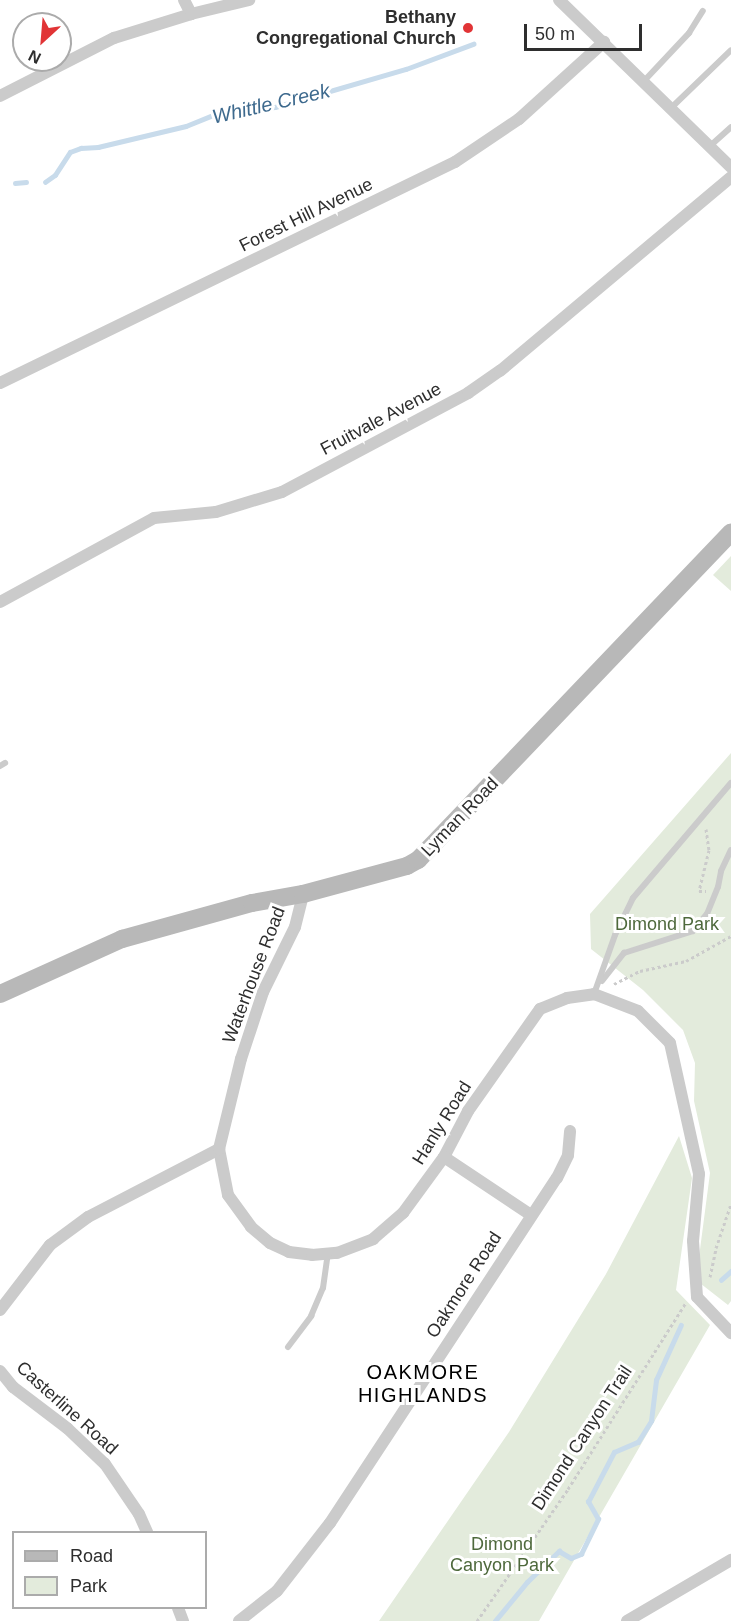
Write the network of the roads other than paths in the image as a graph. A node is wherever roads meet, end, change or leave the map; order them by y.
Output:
1 (184, 0) edge
2 (249, 0) edge
3 (559, 0) edge
4 (703, 11) dead end
5 (191, 14) junction
6 (604, 42) junction
7 (731, 50) edge
8 (644, 81) junction
9 (0, 96) edge
10 (672, 108) junction
11 (731, 127) edge
12 (710, 146) junction
13 (731, 167) edge
14 (731, 177) edge
15 (0, 383) edge
16 (731, 532) edge
17 (0, 602) edge
18 (731, 783) edge
19 (731, 850) edge
20 (303, 894) junction
21 (0, 994) edge
22 (594, 994) junction
23 (570, 1131) dead end
24 (219, 1149) junction
25 (444, 1157) junction
26 (531, 1215) junction
27 (329, 1254) junction
28 (0, 1310) edge
29 (731, 1333) edge
30 (288, 1347) dead end
31 (0, 1371) edge
32 (146, 1531) edge
33 (731, 1560) edge
34 (239, 1621) edge
35 (627, 1621) edge

1 - 5 street
2 - 5 street
3 - 6 street
4 - 8 lane
5 - 9 street
6 - 8 street
6 - 15 street, Forest Hill Avenue
7 - 10 lane
8 - 10 street
10 - 12 street
11 - 12 lane
12 - 13 street
14 - 17 street, Fruitvale Avenue
16 - 20 street, Lyman Road
18 - 22 lane
19 - 22 lane
20 - 21 street, Lyman Road
20 - 24 street, Waterhouse Road
22 - 25 street, Hanly Road
22 - 29 street
23 - 26 street, Oakmore Road
24 - 27 street, Hanly Road
24 - 28 street
25 - 26 street
25 - 27 street, Hanly Road
26 - 34 street, Oakmore Road
27 - 30 lane
31 - 32 street, Casterline Road
33 - 35 street

